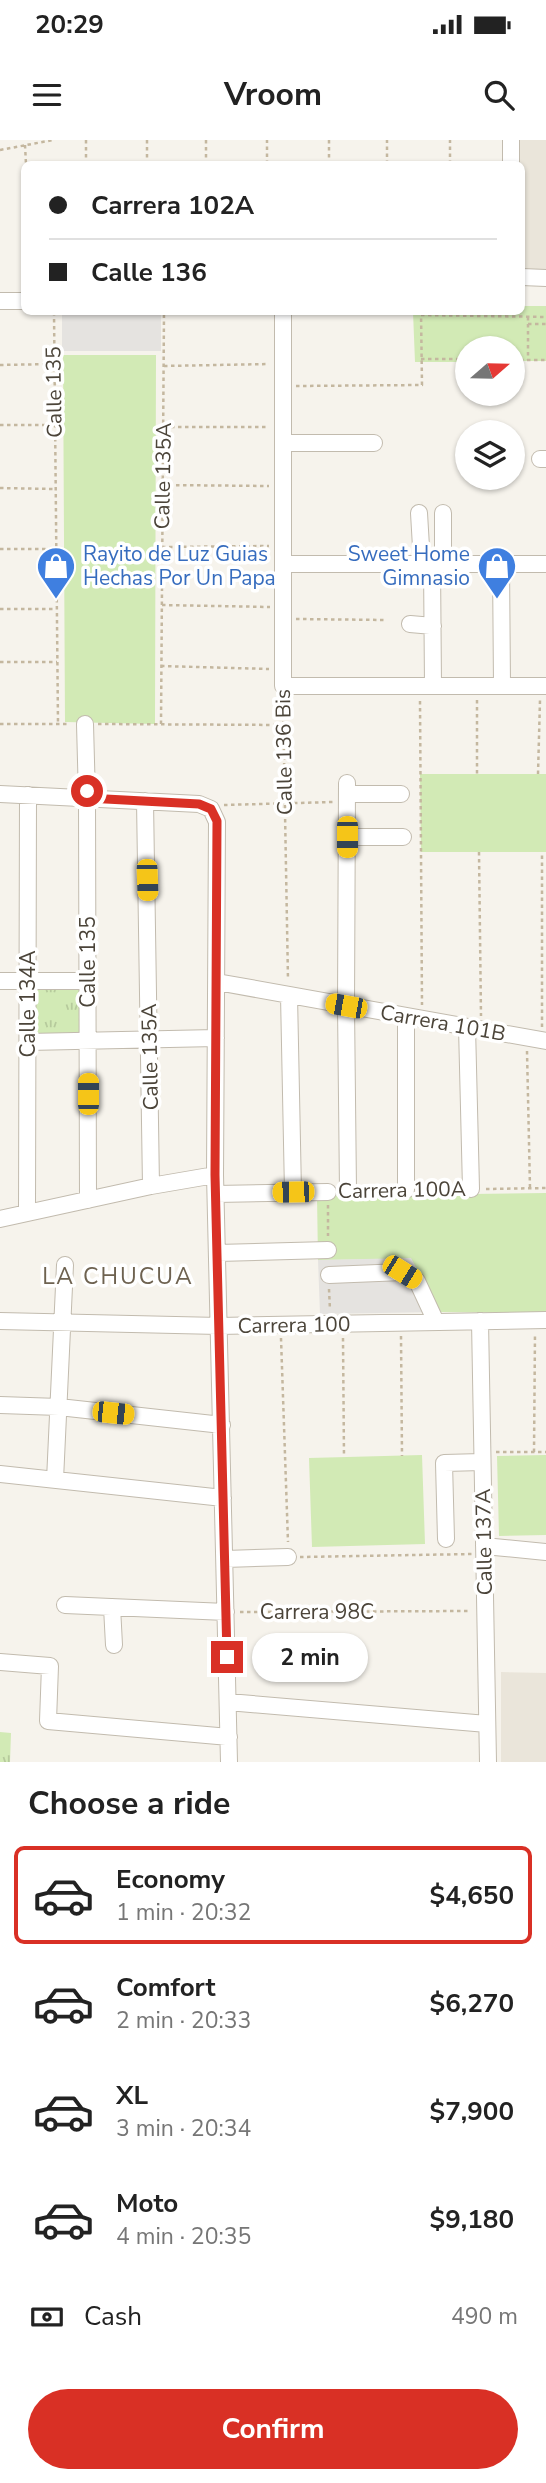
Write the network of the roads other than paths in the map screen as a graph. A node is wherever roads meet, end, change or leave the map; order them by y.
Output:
1 (511, 140) edge
2 (511, 161) edge
3 (525, 277) edge
4 (546, 278) edge
5 (21, 300) edge
6 (0, 301) edge
7 (283, 315) edge
8 (283, 435) junction
9 (374, 443) dead end
10 (419, 513) dead end
11 (443, 513) dead end
12 (283, 564) junction
13 (432, 564) junction
14 (501, 564) junction
15 (546, 564) edge
16 (410, 624) dead end
17 (433, 626) junction
18 (426, 686) junction
19 (502, 686) junction
20 (543, 686) edge
21 (85, 724) dead end
22 (0, 794) edge
23 (401, 794) dead end
24 (29, 795) junction
25 (87, 798) junction
26 (145, 801) junction
27 (347, 837) junction
28 (403, 837) dead end
29 (0, 981) edge
30 (28, 981) junction
31 (88, 981) junction
32 (217, 982) junction
33 (289, 995) junction
34 (346, 1006) junction
35 (414, 1018) junction
36 (474, 1029) junction
37 (216, 1038) junction
38 (150, 1040) junction
39 (538, 1040) edge
40 (88, 1041) junction
41 (27, 1042) junction
42 (215, 1175) junction
43 (151, 1186) junction
44 (471, 1189) road end
45 (406, 1190) road end
46 (348, 1191) road end
47 (293, 1192) junction
48 (328, 1192) dead end
49 (216, 1194) junction
50 (88, 1200) junction
51 (27, 1213) junction
52 (0, 1219) edge
53 (328, 1250) dead end
54 (217, 1253) junction
55 (65, 1265) dead end
56 (329, 1275) dead end
57 (540, 1320) edge
58 (0, 1321) edge
59 (480, 1321) junction
60 (62, 1322) junction
61 (436, 1322) junction
62 (219, 1326) junction
63 (0, 1405) edge
64 (59, 1407) junction
65 (222, 1425) junction
66 (482, 1457) junction
67 (0, 1474) edge
68 (55, 1480) junction
69 (223, 1498) junction
70 (446, 1539) dead end
71 (484, 1550) junction
72 (546, 1552) edge
73 (288, 1558) road end
74 (225, 1559) junction
75 (65, 1605) dead end
76 (112, 1607) junction
77 (226, 1612) junction
78 (114, 1645) dead end
79 (0, 1662) edge
80 (228, 1702) junction
81 (487, 1724) junction
82 (229, 1737) junction
83 (229, 1762) edge
84 (488, 1762) edge

1 - 2 street
3 - 4 street
5 - 6 street
7 - 8 street, Calle 136 Bis
8 - 9 street
8 - 12 street, Calle 136 Bis
10 - 13 street
11 - 13 street
12 - 13 street
12 - 18 street, Calle 136 Bis
13 - 14 street
13 - 17 street
14 - 15 street
14 - 19 street
16 - 17 street
17 - 18 street
18 - 19 street
19 - 20 street
21 - 25 street, Calle 135
22 - 24 street
23 - 27 street
24 - 25 street
24 - 30 street, Calle 134A
25 - 26 street
25 - 31 street, Calle 135
26 - 32 street
26 - 38 street, Calle 135A
27 - 28 street
27 - 34 street
29 - 30 street
30 - 31 street
30 - 41 street, Calle 134A
31 - 40 street, Calle 135
32 - 33 street, Carrera 101B
32 - 37 street
33 - 34 street, Carrera 101B
33 - 47 street
34 - 35 street, Carrera 101B
34 - 46 street
35 - 36 street, Carrera 101B
35 - 45 street
36 - 39 street, Carrera 101B
36 - 44 street
37 - 38 street
37 - 42 street
38 - 40 street
38 - 43 street, Calle 135A
40 - 41 street
40 - 50 street, Calle 135
41 - 51 street, Calle 134A
42 - 43 street
42 - 49 street
43 - 50 street
47 - 48 street, Carrera 100A
47 - 49 street, Carrera 100A
49 - 54 street
50 - 51 street
51 - 52 street
53 - 54 street
54 - 62 street
55 - 60 street
56 - 61 street
57 - 59 street, Carrera 100
58 - 60 street, Carrera 100
59 - 61 street, Carrera 100
59 - 66 street, Calle 137A
60 - 62 street, Carrera 100
60 - 64 street
61 - 62 street, Carrera 100
62 - 65 street
63 - 64 street
64 - 65 street
64 - 68 street
65 - 69 street
66 - 70 street
66 - 71 street, Calle 137A
67 - 68 street
68 - 69 street
69 - 74 street
71 - 72 street
71 - 81 street, Calle 137A
73 - 74 street
74 - 77 street
75 - 76 street
76 - 77 street
76 - 78 street
77 - 80 street
79 - 82 street
80 - 81 street
80 - 82 street
81 - 84 street, Calle 137A
82 - 83 street

